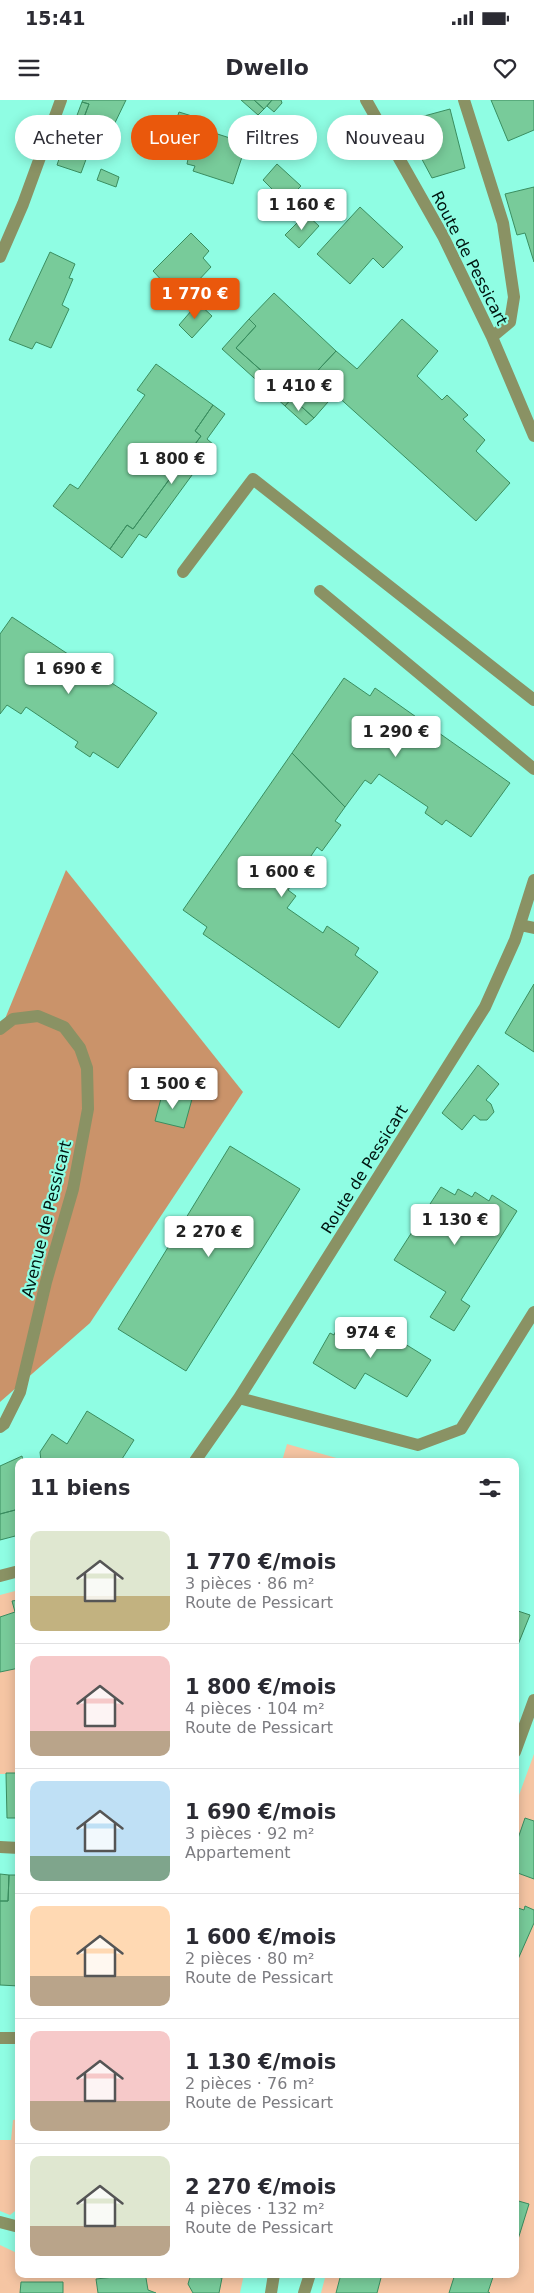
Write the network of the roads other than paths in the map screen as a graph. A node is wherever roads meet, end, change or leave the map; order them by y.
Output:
1 (61, 100) edge
2 (366, 100) edge
3 (464, 100) edge
4 (0, 257) edge
5 (492, 337) junction
6 (534, 436) edge
7 (183, 572) dead end
8 (320, 591) dead end
9 (534, 700) edge
10 (534, 769) edge
11 (534, 880) edge
12 (520, 925) junction
13 (534, 928) edge
14 (0, 1029) edge
15 (534, 1312) edge
16 (240, 1398) junction
17 (0, 1428) edge
18 (197, 1458) edge
19 (15, 1572) edge
20 (0, 1576) edge
21 (534, 1700) edge
22 (519, 1741) edge
23 (0, 1847) edge
24 (15, 1848) edge
25 (0, 2038) edge
26 (15, 2038) edge
27 (0, 2222) edge
28 (15, 2227) edge
29 (273, 2278) edge
30 (309, 2278) edge
31 (271, 2293) edge
32 (304, 2293) edge

1 - 4 street
2 - 5 street, Route de Pessicart
3 - 5 street
5 - 6 street, Route de Pessicart
7 - 9 street
8 - 10 street
11 - 12 street, Route de Pessicart
12 - 13 street
12 - 16 street, Route de Pessicart
14 - 17 street, Avenue de Pessicart
15 - 16 street
16 - 18 street, Route de Pessicart
19 - 20 street
21 - 22 street
23 - 24 street
25 - 26 street
27 - 28 street
29 - 31 street
30 - 32 street

